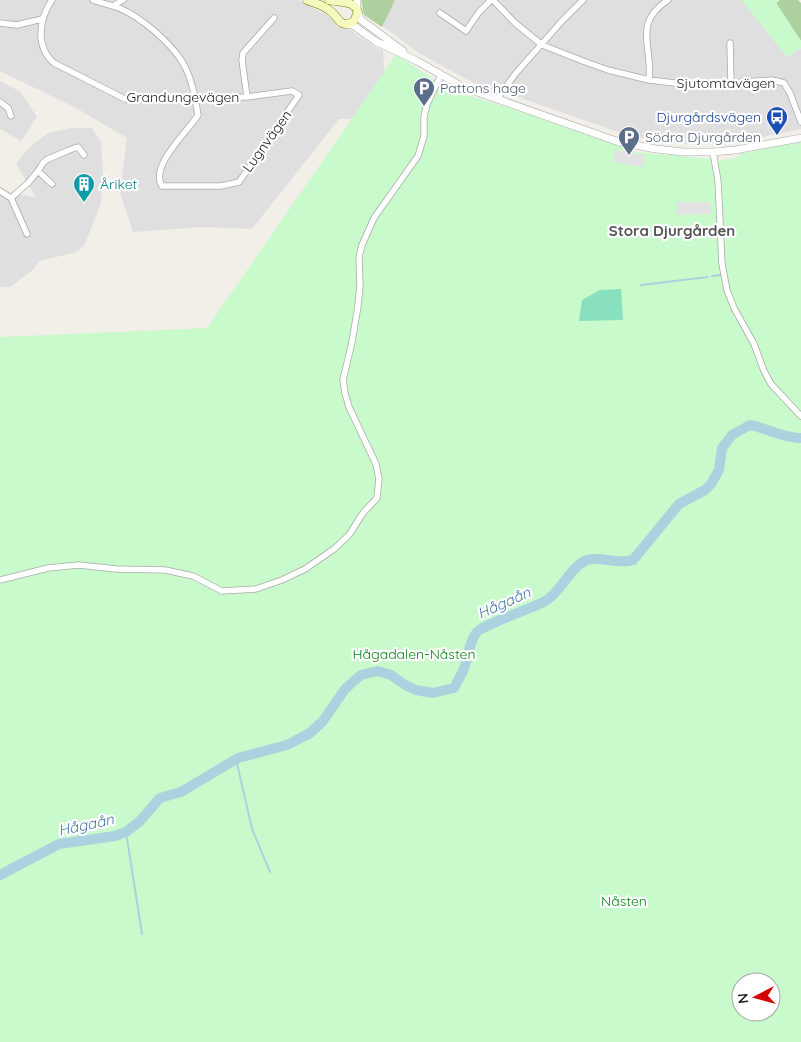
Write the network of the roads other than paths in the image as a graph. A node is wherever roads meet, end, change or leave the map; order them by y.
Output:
1 (52, 0) edge
2 (93, 0) edge
3 (123, 0) edge
4 (307, 0) edge
5 (329, 0) edge
6 (492, 0) edge
7 (583, 0) edge
8 (668, 0) edge
9 (344, 1) edge
10 (113, 6) junction
11 (357, 7) edge
12 (440, 13) dead end
13 (336, 17) junction
14 (274, 18) dead end
15 (42, 19) junction
16 (0, 23) edge
17 (347, 24) junction
18 (730, 42) dead end
19 (542, 44) junction
20 (417, 61) junction
21 (441, 75) junction
22 (648, 80) junction
23 (731, 83) junction
24 (299, 94) joint
25 (195, 97) junction
26 (247, 97) junction
27 (497, 99) junction
28 (0, 102) edge
29 (11, 116) dead end
30 (801, 122) edge
31 (801, 138) edge
32 (713, 152) junction
33 (84, 156) dead end
34 (38, 171) junction
35 (52, 184) dead end
36 (0, 190) edge
37 (11, 198) junction
38 (27, 234) dead end
39 (801, 416) edge
40 (0, 580) edge

1 - 15 street
2 - 10 street
3 - 10 street
4 - 13 main road
5 - 9 main road
6 - 12 street
6 - 19 street, Sjutomtavägen
7 - 19 street
8 - 22 street
9 - 11 main road
9 - 13 main road
10 - 25 street
11 - 17 main road
11 - 20 street
13 - 17 main road
14 - 26 street
15 - 16 street
15 - 25 street, Grandungevägen
17 - 20 street
18 - 23 street
19 - 22 street, Sjutomtavägen
19 - 27 street
20 - 21 street
21 - 27 street
21 - 40 street
22 - 23 street, Sjutomtavägen
23 - 30 street, Sjutomtavägen
24 - 25 street, Lugnvägen
24 - 26 street, Grandungevägen
25 - 26 street, Grandungevägen
27 - 32 street
28 - 29 street
31 - 32 street
32 - 39 street
33 - 34 street
34 - 35 street
34 - 37 street
36 - 37 street
37 - 38 street

